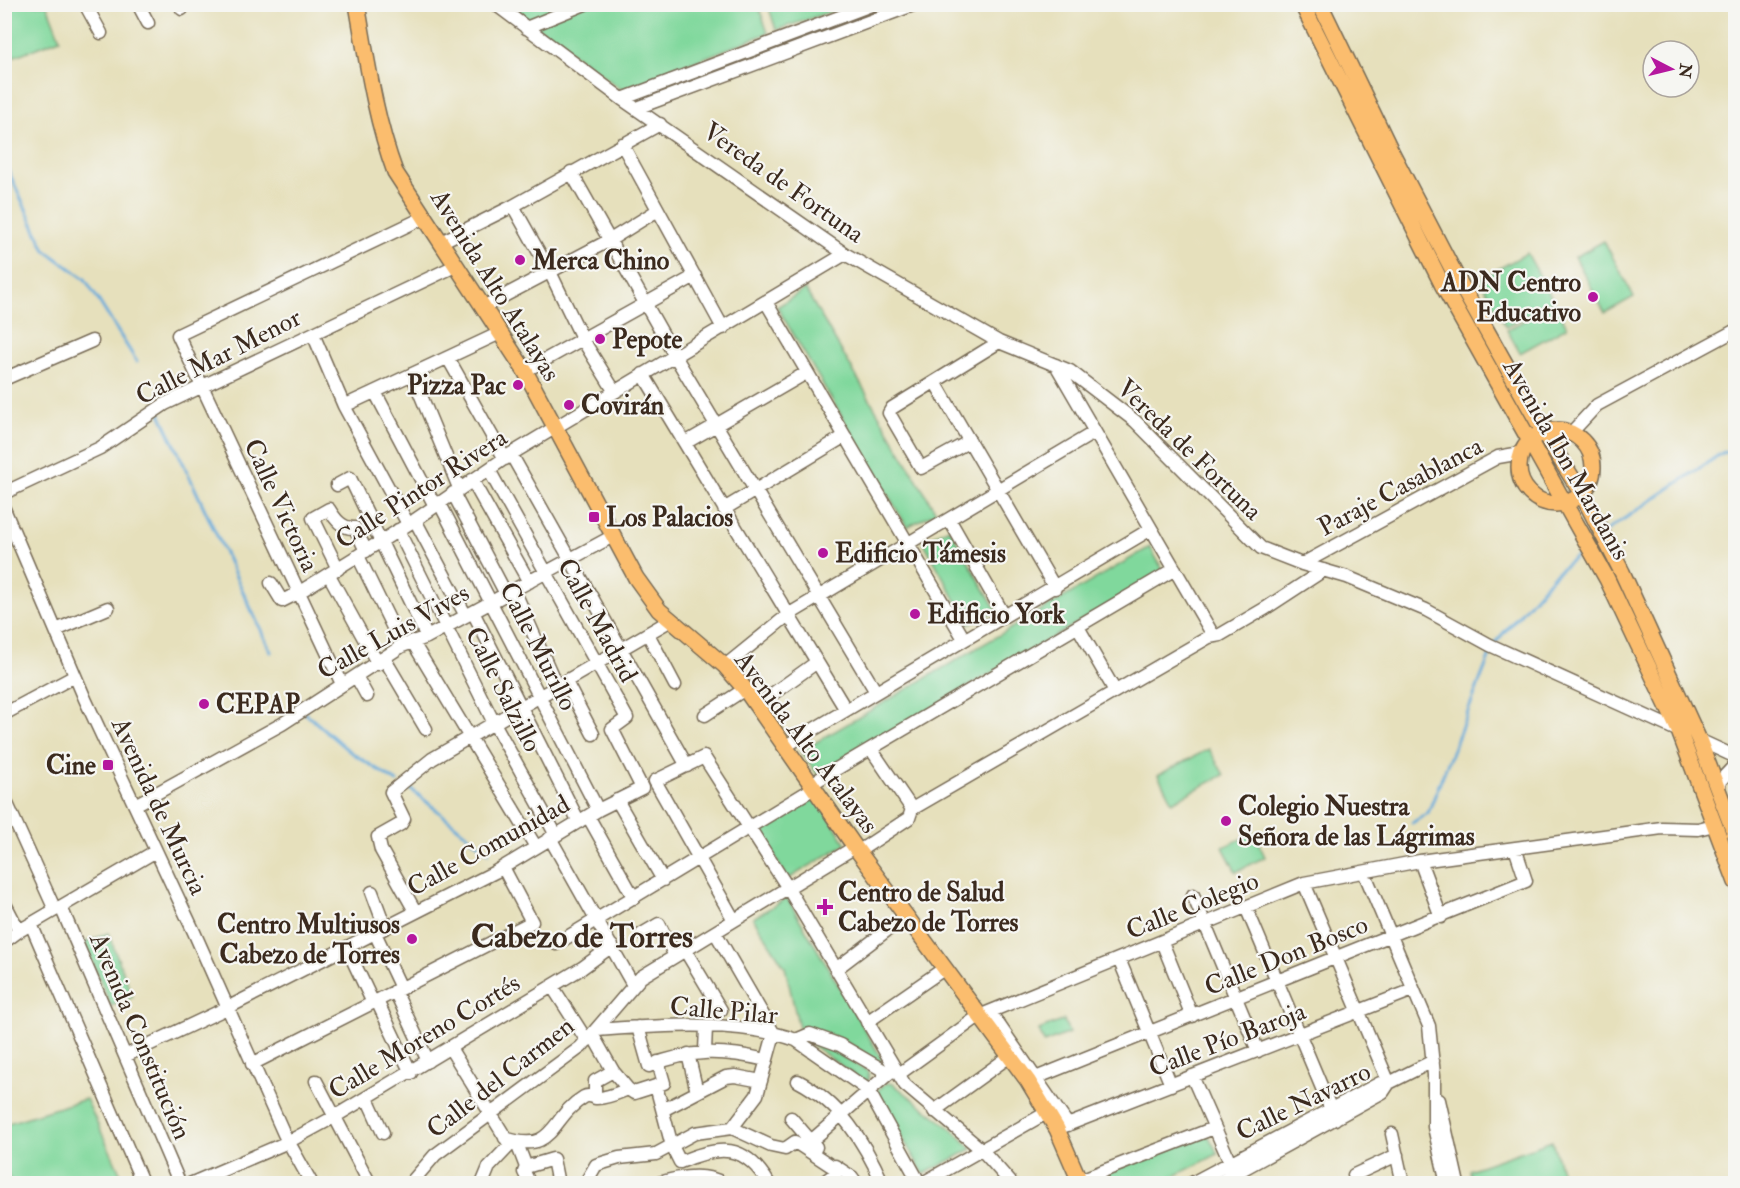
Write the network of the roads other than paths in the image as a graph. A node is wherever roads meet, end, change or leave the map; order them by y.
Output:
1 (86, 4) edge
2 (138, 4) edge
3 (357, 4) edge
4 (495, 4) edge
5 (585, 4) edge
6 (874, 4) edge
7 (916, 4) edge
8 (1302, 4) edge
9 (1320, 4) edge
10 (148, 23) dead end
11 (526, 28) junction
12 (100, 33) dead end
13 (622, 99) junction
14 (637, 108) junction
15 (660, 124) junction
16 (622, 144) junction
17 (571, 172) junction
18 (513, 206) junction
19 (658, 210) junction
20 (425, 217) junction
21 (610, 240) junction
22 (441, 242) junction
23 (845, 254) junction
24 (455, 266) junction
25 (550, 272) junction
26 (694, 276) junction
27 (765, 302) junction
28 (646, 304) junction
29 (483, 307) junction
30 (723, 328) junction
31 (1736, 330) edge
32 (500, 333) junction
33 (313, 334) junction
34 (583, 340) junction
35 (92, 341) dead end
36 (999, 342) junction
37 (675, 356) junction
38 (448, 358) junction
39 (1056, 365) junction
40 (1070, 370) junction
41 (525, 371) junction
42 (806, 373) junction
43 (412, 374) junction
44 (643, 374) junction
45 (4, 379) edge
46 (935, 382) junction
47 (202, 387) junction
48 (1070, 388) junction
49 (375, 392) junction
50 (615, 392) junction
51 (344, 406) junction
52 (717, 424) junction
53 (555, 430) junction
54 (1543, 431) junction
55 (1095, 432) junction
56 (1571, 433) junction
57 (845, 436) junction
58 (970, 441) junction
59 (685, 443) junction
60 (1524, 447) junction
61 (508, 457) junction
62 (489, 470) junction
63 (472, 480) junction
64 (338, 484) dead end
65 (456, 490) junction
66 (756, 490) junction
67 (998, 490) junction
68 (4, 493) edge
69 (1582, 494) junction
70 (437, 504) junction
71 (1566, 504) junction
72 (4, 508) edge
73 (724, 509) junction
74 (949, 519) junction
75 (407, 525) junction
76 (1151, 529) junction
77 (613, 536) junction
78 (382, 541) junction
79 (908, 543) junction
80 (362, 553) junction
81 (572, 558) junction
82 (1302, 564) junction
83 (1175, 569) junction
84 (1324, 570) junction
85 (333, 572) junction
86 (546, 573) junction
87 (529, 582) junction
88 (271, 583) dead end
89 (1055, 588) junction
90 (510, 592) junction
91 (298, 593) junction
92 (818, 597) junction
93 (491, 602) junction
94 (108, 608) dead end
95 (470, 614) junction
96 (789, 615) junction
97 (1004, 615) junction
98 (671, 621) junction
99 (446, 627) junction
100 (1078, 627) junction
101 (56, 630) junction
102 (648, 634) junction
103 (1214, 634) junction
104 (426, 637) junction
105 (964, 639) junction
106 (407, 644) junction
107 (622, 649) junction
108 (381, 661) junction
109 (817, 662) junction
110 (596, 664) junction
111 (725, 666) junction
112 (75, 676) junction
113 (356, 676) junction
114 (342, 684) junction
115 (562, 684) junction
116 (675, 685) dead end
117 (745, 689) junction
118 (1116, 691) junction
119 (876, 692) junction
120 (367, 696) dead end
121 (540, 697) junction
122 (757, 705) junction
123 (523, 707) junction
124 (846, 710) junction
125 (4, 714) edge
126 (705, 715) dead end
127 (494, 723) junction
128 (426, 729) dead end
129 (1679, 731) junction
130 (593, 734) dead end
131 (471, 736) junction
132 (1699, 740) junction
133 (784, 747) junction
134 (871, 749) junction
135 (1736, 757) edge
136 (1736, 764) edge
137 (687, 766) junction
138 (812, 786) junction
139 (642, 788) joint
140 (1718, 792) junction
141 (4, 797) edge
142 (617, 800) junction
143 (135, 805) junction
144 (912, 810) junction
145 (588, 816) junction
146 (1714, 825) junction
147 (749, 828) junction
148 (553, 836) junction
149 (1736, 837) edge
150 (536, 847) junction
151 (1515, 848) junction
152 (857, 849) junction
153 (156, 851) junction
154 (699, 858) junction
155 (1420, 861) junction
156 (503, 867) junction
157 (1364, 872) junction
158 (663, 880) junction
159 (1736, 882) edge
160 (1304, 883) junction
161 (788, 888) junction
162 (372, 892) dead end
163 (1193, 895) dead end
164 (634, 898) junction
165 (4, 902) edge
166 (1246, 907) junction
167 (58, 908) junction
168 (415, 911) junction
169 (907, 915) junction
170 (1441, 917) junction
171 (595, 919) junction
172 (734, 920) junction
173 (31, 924) junction
174 (1206, 924) junction
175 (380, 930) junction
176 (19, 931) junction
177 (715, 932) junction
178 (642, 934) dead end
179 (1391, 938) junction
180 (4, 942) edge
181 (1162, 942) junction
182 (556, 944) dead end
183 (612, 946) junction
184 (347, 948) junction
185 (680, 953) junction
186 (1119, 959) junction
187 (1336, 959) junction
188 (945, 968) junction
189 (836, 969) junction
190 (1278, 982) junction
191 (633, 985) junction
192 (552, 986) junction
193 (1413, 990) junction
194 (386, 994) junction
195 (1237, 999) junction
196 (227, 1008) junction
197 (721, 1010) dead end
198 (1359, 1011) junction
199 (984, 1014) junction
200 (1192, 1016) junction
201 (64, 1018) dead end
202 (867, 1022) junction
203 (706, 1027) junction
204 (412, 1028) junction
205 (638, 1028) junction
206 (1150, 1033) junction
207 (774, 1034) junction
208 (592, 1035) junction
209 (1301, 1035) junction
210 (394, 1037) junction
211 (796, 1040) junction
212 (450, 1048) junction
213 (705, 1051) junction
214 (1258, 1051) junction
215 (688, 1054) junction
216 (125, 1056) junction
217 (1010, 1056) junction
218 (766, 1060) junction
219 (428, 1061) junction
220 (1432, 1061) junction
221 (658, 1062) junction
222 (252, 1064) junction
223 (613, 1071) junction
224 (894, 1072) junction
225 (411, 1073) junction
226 (1434, 1075) junction
227 (1192, 1076) junction
228 (1033, 1079) junction
229 (316, 1081) dead end
230 (761, 1081) junction
231 (798, 1081) dead end
232 (1389, 1083) junction
233 (1171, 1085) junction
234 (656, 1086) junction
235 (628, 1089) junction
236 (868, 1090) junction
237 (697, 1092) junction
238 (367, 1098) junction
239 (595, 1098) junction
240 (663, 1110) junction
241 (934, 1111) junction
242 (1048, 1112) junction
243 (490, 1114) junction
244 (841, 1114) junction
245 (1333, 1114) junction
246 (334, 1117) junction
247 (791, 1118) dead end
248 (1062, 1127) junction
249 (732, 1128) junction
250 (1214, 1128) junction
251 (383, 1133) dead end
252 (1392, 1134) dead end
253 (510, 1141) junction
254 (811, 1141) junction
255 (288, 1142) junction
256 (672, 1146) junction
257 (982, 1149) junction
258 (1396, 1155) junction
259 (526, 1167) junction
260 (1233, 1168) junction
261 (839, 1171) junction
262 (1354, 1175) dead end
263 (1446, 1180) edge
264 (1080, 1182) edge
265 (136, 1184) edge
266 (142, 1184) edge
267 (180, 1184) edge
268 (190, 1184) edge
269 (312, 1184) edge
270 (370, 1184) edge
271 (410, 1184) edge
272 (483, 1184) edge
273 (530, 1184) edge
274 (558, 1184) edge
275 (585, 1184) edge
276 (656, 1184) edge
277 (724, 1184) edge
278 (769, 1184) edge
279 (820, 1184) edge
280 (856, 1184) edge
281 (883, 1184) edge
282 (921, 1184) edge
283 (1012, 1184) edge
284 (1190, 1184) edge
285 (1216, 1184) edge
286 (1403, 1184) edge
287 (1458, 1184) edge

1 - 12 street
2 - 10 street
3 - 20 main road, Avenida Alto Atalayas
4 - 11 street
5 - 11 street
6 - 13 street
7 - 14 street
8 - 60 main road, Avenida Ibn Mardanis
9 - 54 main road, Avenida Ibn Mardanis
11 - 13 street
13 - 14 street
14 - 15 street, Vereda de Fortuna
15 - 16 street
15 - 23 street, Vereda de Fortuna
16 - 17 street
16 - 19 street
17 - 18 street
17 - 21 street
18 - 22 street
18 - 25 street
19 - 21 street
19 - 26 street
20 - 22 main road, Avenida Alto Atalayas
20 - 47 street, Calle Victoria
21 - 25 street
21 - 28 street
22 - 24 main road, Avenida Alto Atalayas
23 - 27 street, Calle Pintor Rivera
23 - 36 street, Vereda de Fortuna
24 - 29 main road, Avenida Alto Atalayas
24 - 33 street, Calle Mar Menor
25 - 29 street
25 - 34 street
26 - 28 street
26 - 30 street
27 - 30 street, Calle Pintor Rivera
27 - 42 street
28 - 34 street
28 - 37 street
29 - 32 main road, Avenida Alto Atalayas
30 - 37 street, Calle Pintor Rivera
31 - 56 street
32 - 38 street
32 - 41 main road, Avenida Alto Atalayas
33 - 47 street, Calle Mar Menor
33 - 51 street
34 - 41 street
34 - 50 street
35 - 45 street
36 - 39 street, Vereda de Fortuna
36 - 46 street
37 - 44 street, Calle Pintor Rivera
37 - 52 street
38 - 43 street
38 - 61 street
39 - 40 street, Vereda de Fortuna
39 - 48 street
40 - 48 street
40 - 82 street, Vereda de Fortuna
41 - 53 main road, Avenida Alto Atalayas
42 - 52 street
42 - 57 street
43 - 49 street
43 - 65 street
44 - 50 street, Calle Pintor Rivera
44 - 59 street
46 - 58 street
46 - 58 street
47 - 68 street, Calle Mar Menor
47 - 91 street, Calle Victoria
48 - 55 street
49 - 51 street
49 - 70 street, Calle Murillo
50 - 53 street, Calle Pintor Rivera
51 - 75 street
52 - 59 street
52 - 66 street
53 - 61 street, Calle Pintor Rivera
53 - 77 main road, Avenida Alto Atalayas
54 - 56 main road
54 - 60 main road
54 - 69 main road, Avenida Ibn Mardanis
55 - 67 street
55 - 76 street
56 - 69 main road
57 - 66 street
57 - 79 street
58 - 67 street
59 - 73 street
60 - 71 main road, Avenida Ibn Mardanis
60 - 71 main road
60 - 82 street, Paraje Casablanca
61 - 62 street, Calle Pintor Rivera
61 - 81 street
62 - 63 street, Calle Pintor Rivera
62 - 86 street, Calle Madrid
63 - 65 street, Calle Pintor Rivera
63 - 87 street
64 - 78 street
65 - 70 street, Calle Pintor Rivera
65 - 90 street
66 - 73 street
66 - 92 street
67 - 74 street
67 - 89 street
69 - 71 main road
69 - 132 main road, Avenida Ibn Mardanis
70 - 75 street, Calle Pintor Rivera
70 - 93 street, Calle Murillo
71 - 129 main road, Avenida Ibn Mardanis
72 - 101 street, Avenida de Murcia
73 - 96 street
74 - 79 street
74 - 97 street
75 - 78 street, Calle Pintor Rivera
75 - 95 street
75 - 99 street, Calle Salzillo
76 - 83 street
76 - 89 street
77 - 81 street, Calle Luis Vives
77 - 98 main road, Avenida Alto Atalayas
78 - 80 street, Calle Pintor Rivera
78 - 104 street
79 - 92 street
79 - 105 street
80 - 85 street, Calle Pintor Rivera
80 - 85 street
80 - 106 street
81 - 86 street, Calle Luis Vives
81 - 107 street
82 - 84 street, Vereda de Fortuna
83 - 100 street
83 - 103 street
84 - 103 street, Calle del Carmen
84 - 129 street, Vereda de Fortuna
85 - 91 street, Calle Pintor Rivera
85 - 108 street
86 - 87 street, Calle Luis Vives
86 - 110 street, Calle Madrid
87 - 90 street, Calle Luis Vives
88 - 91 street, Calle Pintor Rivera
89 - 97 street
90 - 93 street, Calle Luis Vives
90 - 115 street
91 - 114 street, Calle Victoria
92 - 96 street
92 - 119 street
93 - 95 street, Calle Luis Vives
93 - 121 street, Calle Murillo
94 - 101 street
95 - 99 street, Calle Luis Vives
95 - 123 street
96 - 109 street
96 - 111 street
97 - 105 street
98 - 102 street
98 - 111 main road, Avenida Alto Atalayas
99 - 104 street, Calle Luis Vives
99 - 127 street, Calle Salzillo
100 - 118 street
100 - 134 street
101 - 112 street, Avenida de Murcia
102 - 107 street
102 - 116 street
103 - 118 street, Calle del Carmen
104 - 106 street, Calle Luis Vives
105 - 119 street
106 - 108 street, Calle Luis Vives
106 - 131 street
107 - 110 street
107 - 137 street
108 - 113 street, Calle Luis Vives
108 - 128 street
109 - 122 street
109 - 124 street
110 - 115 street
110 - 139 street, Calle Madrid
111 - 117 main road, Avenida Alto Atalayas
112 - 125 street
112 - 143 street, Avenida de Murcia
113 - 114 street, Calle Luis Vives
113 - 120 street
114 - 143 street, Calle Luis Vives
115 - 121 street
115 - 130 street
117 - 122 main road, Avenida Alto Atalayas
117 - 126 street
118 - 144 street, Calle del Carmen
119 - 124 street
121 - 123 street
121 - 145 street, Calle Murillo
122 - 133 main road, Avenida Alto Atalayas
123 - 127 street
123 - 145 street
124 - 133 street
127 - 131 street
127 - 148 street, Calle Salzillo
129 - 146 main road, Avenida Ibn Mardanis
131 - 150 street
131 - 168 street
132 - 135 street
132 - 140 main road, Avenida Ibn Mardanis
133 - 138 main road, Avenida Alto Atalayas
134 - 138 street
134 - 144 street
136 - 140 street
137 - 147 street
137 - 154 street
138 - 147 street
138 - 152 main road, Avenida Alto Atalayas
139 - 142 street, Calle Comunidad
140 - 149 main road, Avenida Ibn Mardanis
141 - 167 street, Avenida Constitución
142 - 145 street, Calle Comunidad
142 - 158 street
143 - 153 street, Avenida de Murcia
144 - 152 street, Calle del Carmen
145 - 148 street, Calle Comunidad
145 - 164 street
146 - 151 street, Calle Colegio
146 - 159 main road, Avenida Ibn Mardanis
147 - 154 street
147 - 161 street
148 - 150 street, Calle Comunidad
148 - 171 street, Calle Salzillo
150 - 156 street, Calle Comunidad
151 - 155 street, Calle Colegio
151 - 170 street, Calle Don Bosco
152 - 161 street, Calle del Carmen
152 - 169 main road, Avenida Alto Atalayas
153 - 167 street
153 - 196 street, Avenida de Murcia
154 - 158 street
154 - 172 street
155 - 157 street, Calle Colegio
155 - 170 street
156 - 168 street, Calle Comunidad
156 - 194 street
157 - 160 street, Calle Colegio
157 - 179 street
158 - 164 street
160 - 166 street, Calle Colegio
160 - 187 street
161 - 172 street, Calle del Carmen
161 - 189 street
162 - 175 street
163 - 174 street
164 - 171 street
165 - 176 street
166 - 174 street, Calle Colegio
166 - 190 street
167 - 173 street
167 - 216 street, Avenida Constitución
168 - 175 street, Calle Comunidad
169 - 188 main road, Avenida Alto Atalayas
169 - 189 street
170 - 179 street, Calle Don Bosco
171 - 182 street
171 - 183 street, Calle Salzillo
172 - 177 street, Calle del Carmen
173 - 176 street
173 - 266 street
174 - 181 street, Calle Colegio
174 - 195 street
175 - 184 street, Calle Comunidad
175 - 194 street
176 - 180 street
177 - 185 street, Calle del Carmen
177 - 207 street
178 - 185 street
179 - 187 street, Calle Don Bosco
179 - 193 street
181 - 186 street, Calle Colegio
181 - 200 street
183 - 191 street, Calle Salzillo
183 - 192 street, Calle Moreno Cortés
184 - 194 street
184 - 196 street, Calle Comunidad
185 - 191 street, Calle del Carmen
185 - 197 street
186 - 199 street, Calle Colegio
186 - 206 street
187 - 190 street, Calle Don Bosco
187 - 198 street
188 - 199 main road, Avenida Alto Atalayas
188 - 202 street
189 - 202 street
190 - 195 street, Calle Don Bosco
190 - 209 street
191 - 208 street, Calle del Carmen
192 - 208 street
192 - 212 street, Calle Moreno Cortés
193 - 198 street, Calle Pío Baroja
193 - 220 street
194 - 204 street
194 - 210 street
194 - 222 street
195 - 200 street, Calle Don Bosco
195 - 214 street
196 - 216 street, Calle Comunidad
196 - 222 street, Avenida de Murcia
198 - 209 street, Calle Pío Baroja
198 - 232 street
199 - 217 main road, Avenida Alto Atalayas
199 - 224 street, Calle Colegio
199 - 228 street
200 - 206 street, Calle Don Bosco
201 - 265 street
202 - 224 street
203 - 205 street, Calle Pilar
203 - 207 street, Calle Pilar
203 - 213 street
204 - 210 street
204 - 219 street
205 - 208 street, Calle Pilar
205 - 221 street
206 - 228 street, Calle Don Bosco
206 - 233 street
207 - 211 street, Calle Pilar
207 - 218 street
208 - 223 street
208 - 243 street, Calle del Carmen
209 - 214 street, Calle Pío Baroja
209 - 245 street
210 - 225 street
211 - 224 street
211 - 236 street, Calle Pilar
212 - 219 street, Calle Moreno Cortés
212 - 243 street
213 - 215 street
213 - 218 street
214 - 227 street, Calle Pío Baroja
215 - 221 street
215 - 237 street
216 - 267 street, Avenida Constitución
217 - 228 main road, Avenida Alto Atalayas
217 - 241 street
218 - 230 street
219 - 225 street, Calle Moreno Cortés
220 - 226 street
220 - 232 street, Calle Navarro
221 - 234 street
222 - 255 street, Avenida de Murcia
223 - 235 street
223 - 239 street
224 - 236 street, Calle Colegio
224 - 241 street
225 - 238 street, Calle Moreno Cortés
226 - 263 street
226 - 287 street
227 - 233 street, Calle Pío Baroja
227 - 250 street
228 - 242 main road, Avenida Alto Atalayas
228 - 248 street
229 - 246 street
230 - 237 street
230 - 249 street
231 - 244 street
232 - 245 street, Calle Navarro
233 - 248 street, Calle Pío Baroja
234 - 235 street
234 - 240 street
235 - 239 street
236 - 244 street, Calle Colegio
236 - 282 street, Calle Pilar
237 - 240 street
238 - 246 street, Calle Moreno Cortés
238 - 251 street
239 - 253 street
240 - 256 street
241 - 257 street
242 - 248 main road, Avenida Alto Atalayas
242 - 257 street
243 - 253 street
243 - 271 street, Calle del Carmen
244 - 254 street, Calle Colegio
244 - 281 street
245 - 260 street, Calle Navarro
246 - 255 street, Calle Moreno Cortés
246 - 270 street
247 - 254 street
248 - 264 main road, Avenida Alto Atalayas
249 - 256 street
249 - 261 street
250 - 260 street
250 - 264 street
252 - 258 street
253 - 259 street
253 - 272 street
254 - 261 street
255 - 268 street, Calle Moreno Cortés
255 - 269 street, Avenida de Murcia
256 - 275 street
256 - 278 street
257 - 282 street
257 - 283 street
258 - 262 street
258 - 286 street
259 - 273 street
259 - 274 street
260 - 284 street, Calle Navarro
260 - 285 street, Calle Navarro
261 - 279 street
261 - 280 street
276 - 277 street

